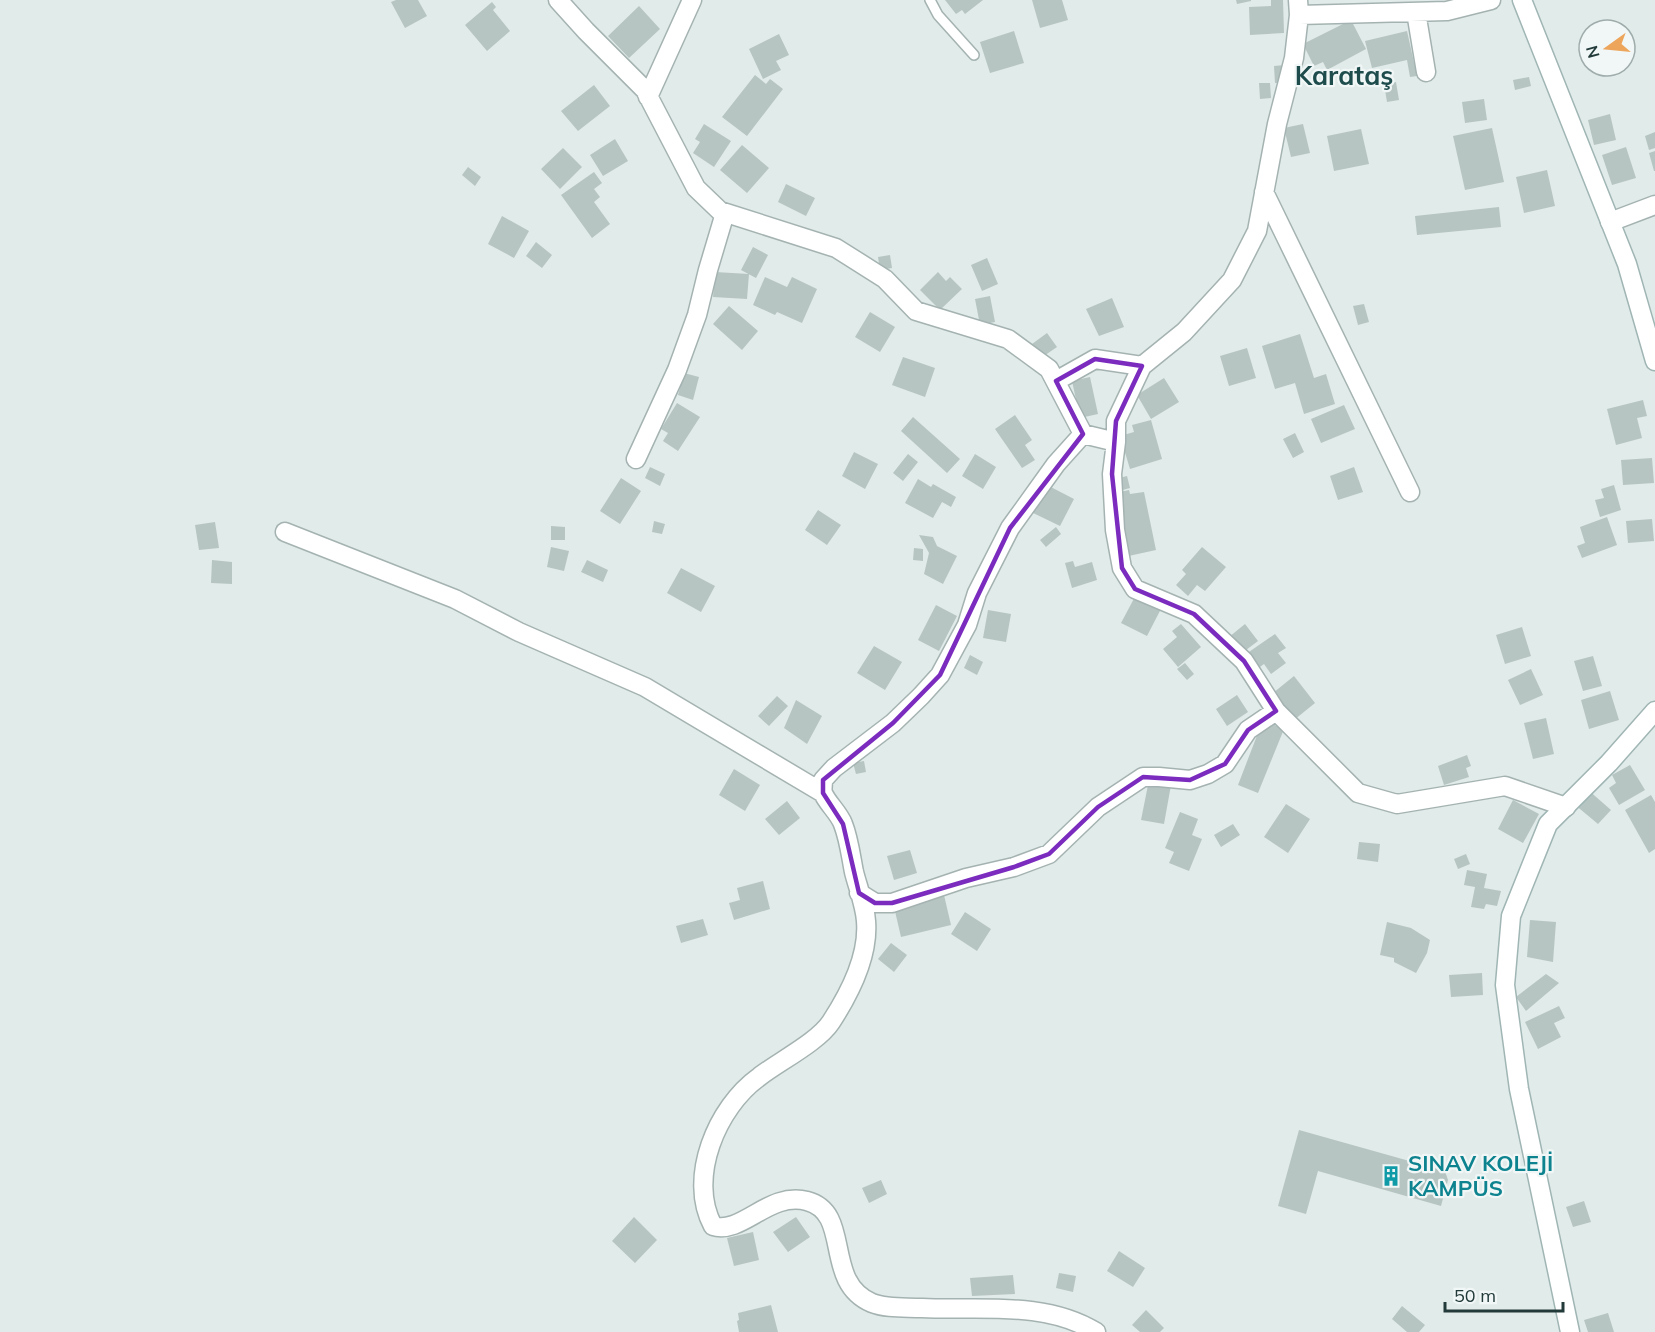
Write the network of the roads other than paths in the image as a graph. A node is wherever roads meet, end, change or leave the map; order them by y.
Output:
1 (558, 0) edge
2 (692, 0) edge
3 (930, 0) edge
4 (1491, 0) edge
5 (1522, 0) edge
6 (1299, 7) edge
7 (1416, 12) junction
8 (974, 55) dead end
9 (1426, 72) dead end
10 (648, 97) junction
11 (1264, 192) junction
12 (1655, 205) edge
13 (725, 213) junction
14 (1610, 222) junction
15 (1655, 361) edge
16 (1142, 366) junction
17 (1056, 381) junction
18 (1083, 434) junction
19 (1116, 442) junction
20 (636, 459) dead end
21 (1410, 492) dead end
22 (285, 532) dead end
23 (1276, 711) junction
24 (1655, 711) edge
25 (823, 793) junction
26 (1566, 807) junction
27 (859, 893) junction
28 (1096, 1332) edge
29 (1570, 1332) edge

1 - 10 street
2 - 10 street
3 - 8 lane
4 - 7 street
5 - 14 street
6 - 7 street
6 - 11 street
7 - 9 street
10 - 13 street
11 - 16 street
11 - 21 street
12 - 14 street
13 - 17 street
13 - 20 street
14 - 15 street
16 - 17 street
16 - 19 street
17 - 18 street
18 - 19 street
18 - 25 street
19 - 23 street
22 - 25 street
23 - 26 street
23 - 27 street
24 - 26 street
25 - 27 street
26 - 29 street
27 - 28 street

